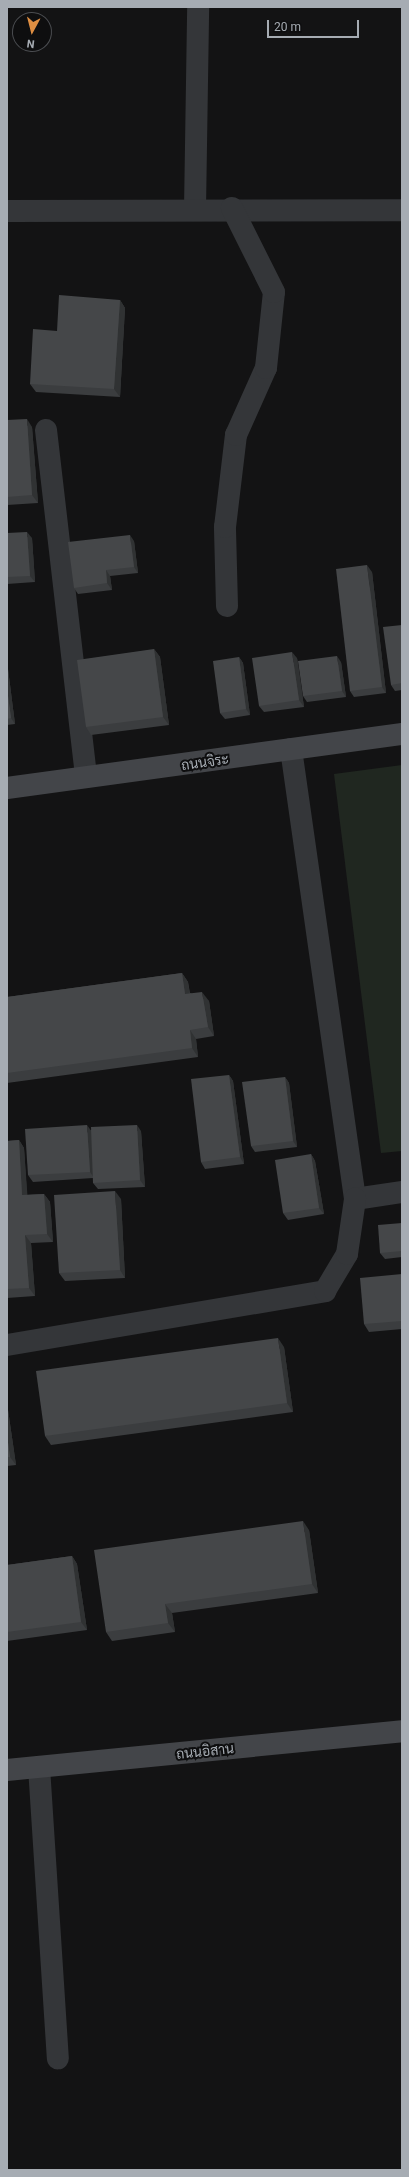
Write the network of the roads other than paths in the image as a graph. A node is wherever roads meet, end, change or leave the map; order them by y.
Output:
1 (198, 7) edge
2 (232, 208) junction
3 (195, 209) junction
4 (402, 210) edge
5 (7, 211) edge
6 (46, 430) dead end
7 (227, 606) dead end
8 (402, 734) edge
9 (291, 749) junction
10 (86, 777) junction
11 (7, 788) edge
12 (402, 1192) edge
13 (355, 1199) junction
14 (7, 1345) edge
15 (402, 1732) edge
16 (38, 1767) junction
17 (7, 1770) edge
18 (58, 2058) dead end

1 - 3 street
2 - 3 street
2 - 4 street
2 - 7 street
3 - 5 street
6 - 10 street
8 - 9 main road, ถนนจิระ
9 - 10 main road, ถนนจิระ
9 - 13 street
10 - 11 main road, ถนนจิระ
12 - 13 street
13 - 14 street
15 - 16 main road, ถนนอิสาน
16 - 17 main road, ถนนอิสาน
16 - 18 street

